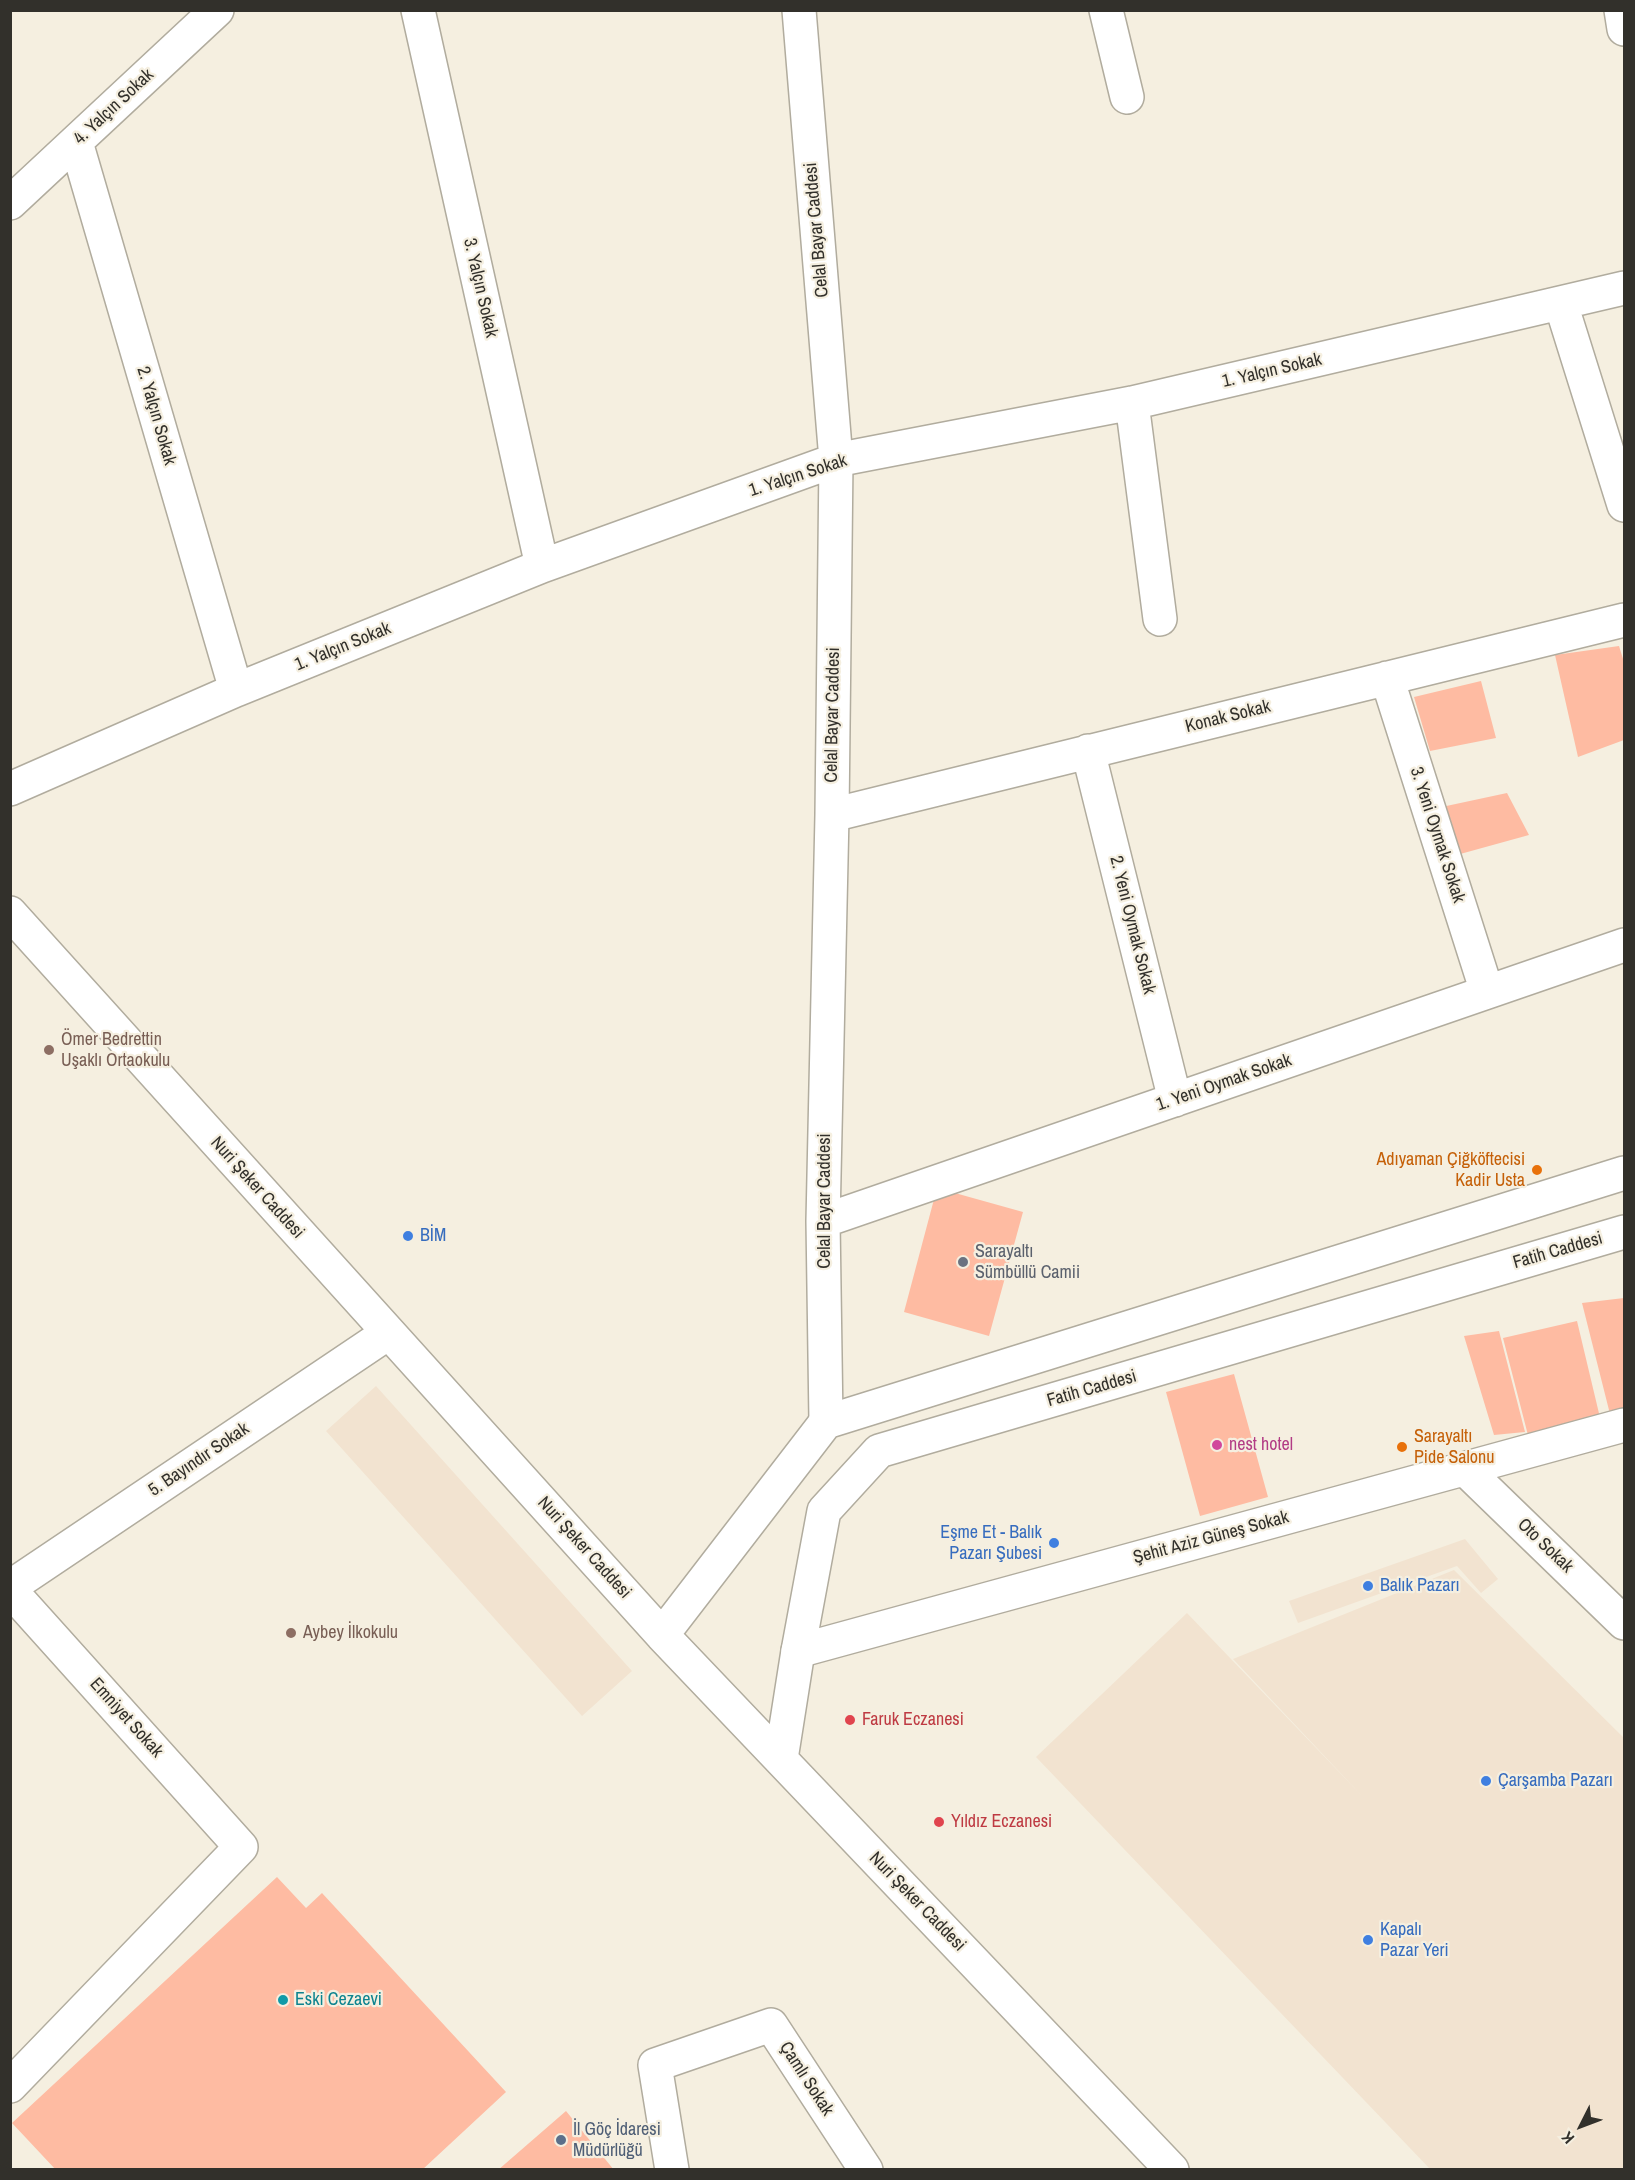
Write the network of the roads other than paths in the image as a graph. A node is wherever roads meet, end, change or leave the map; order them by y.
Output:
1 (217, 10) edge
2 (418, 10) edge
3 (799, 10) edge
4 (1106, 10) edge
5 (1621, 10) edge
6 (1624, 29) edge
7 (1127, 97) dead end
8 (76, 142) junction
9 (10, 203) edge
10 (1624, 288) edge
11 (1561, 304) junction
12 (1132, 403) junction
13 (836, 460) junction
14 (1624, 505) edge
15 (542, 566) junction
16 (1160, 619) dead end
17 (1624, 620) edge
18 (1387, 678) junction
19 (236, 690) junction
20 (1088, 751) junction
21 (10, 789) edge
22 (832, 815) junction
23 (10, 913) edge
24 (1624, 945) edge
25 (1487, 992) junction
26 (1175, 1100) junction
27 (1624, 1173) edge
28 (823, 1221) junction
29 (1624, 1232) edge
30 (388, 1333) junction
31 (826, 1422) junction
32 (1623, 1430) edge
33 (1465, 1469) junction
34 (10, 1589) edge
35 (1624, 1623) edge
36 (662, 1635) junction
37 (798, 1651) junction
38 (781, 1759) junction
39 (10, 2086) edge
40 (672, 2169) edge
41 (866, 2169) edge
42 (1172, 2169) edge

1 - 8 street, 4. Yalçın Sokak
2 - 15 street, 3. Yalçın Sokak
3 - 13 street, Celal Bayar Caddesi
4 - 7 street
5 - 6 street
8 - 9 street, 4. Yalçın Sokak
8 - 19 street, 2. Yalçın Sokak
10 - 11 street, 1. Yalçın Sokak
11 - 12 street, 1. Yalçın Sokak
11 - 14 street
12 - 13 street, 1. Yalçın Sokak
12 - 16 street
13 - 15 street, 1. Yalçın Sokak
13 - 22 street, Celal Bayar Caddesi
15 - 19 street, 1. Yalçın Sokak
17 - 18 street, Konak Sokak
18 - 20 street, Konak Sokak
18 - 25 street, 3. Yeni Oymak Sokak
19 - 21 street, 1. Yalçın Sokak
20 - 22 street, Konak Sokak
20 - 26 street, 2. Yeni Oymak Sokak
22 - 28 street, Celal Bayar Caddesi
23 - 30 street, Nuri Şeker Caddesi
24 - 25 street, 1. Yeni Oymak Sokak
25 - 26 street, 1. Yeni Oymak Sokak
26 - 28 street, 1. Yeni Oymak Sokak
27 - 31 street
28 - 31 street, Celal Bayar Caddesi
29 - 37 street, Fatih Caddesi
30 - 34 street, 5. Bayındır Sokak
30 - 36 street, Nuri Şeker Caddesi
31 - 36 street
32 - 33 street, Şehit Aziz Güneş Sokak
33 - 35 street, Oto Sokak
33 - 37 street, Şehit Aziz Güneş Sokak
34 - 39 street, Emniyet Sokak
36 - 38 street, Nuri Şeker Caddesi
37 - 38 street, Fatih Caddesi
38 - 42 street, Nuri Şeker Caddesi
40 - 41 street, Çamlı Sokak

